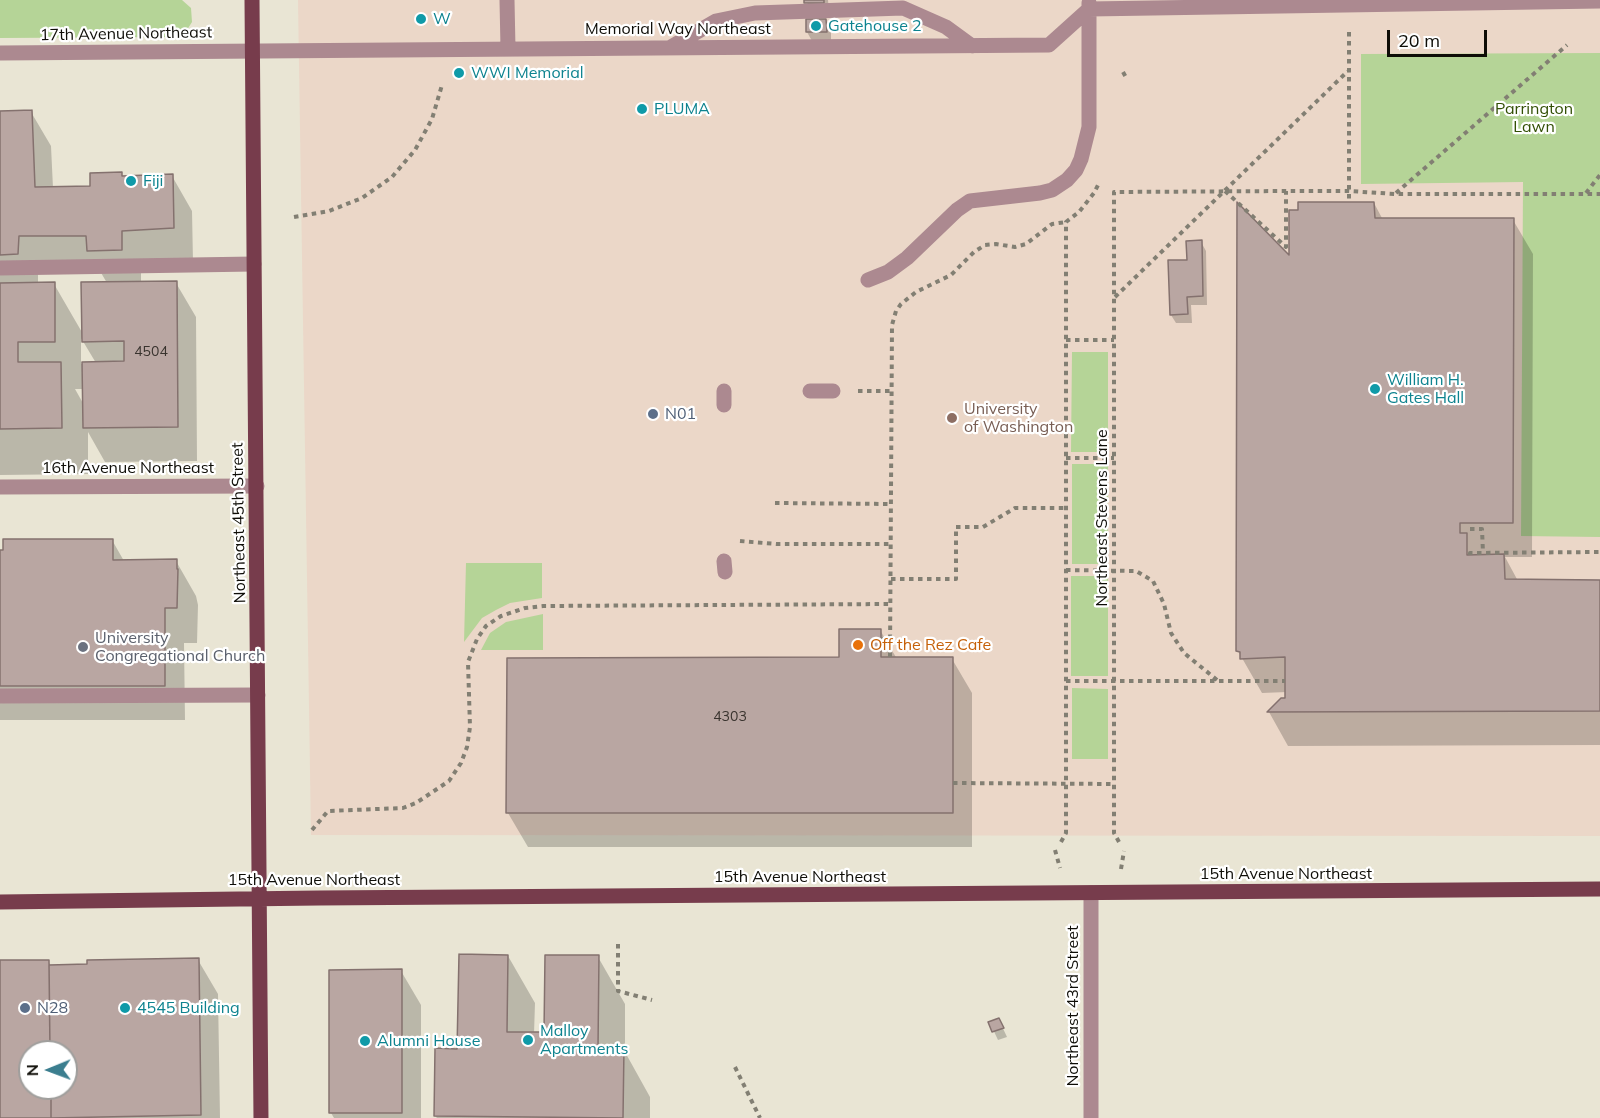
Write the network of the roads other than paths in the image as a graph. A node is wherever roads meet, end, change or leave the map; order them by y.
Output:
1 (252, 0) edge
2 (507, 0) edge
3 (1542, 1) edge
4 (1600, 1) edge
5 (1087, 3) edge
6 (972, 46) junction
7 (671, 47) junction
8 (508, 48) junction
9 (253, 50) junction
10 (0, 53) edge
11 (254, 264) junction
12 (0, 268) edge
13 (868, 280) dead end
14 (810, 391) dead end
15 (833, 391) dead end
16 (256, 486) junction
17 (0, 487) edge
18 (258, 695) junction
19 (0, 696) edge
20 (1600, 890) edge
21 (1091, 893) junction
22 (259, 898) junction
23 (0, 902) edge
24 (261, 1118) edge
25 (1091, 1118) edge

1 - 9 main road, Northeast 45th Street
2 - 8 street
3 - 4 street
3 - 5 street
5 - 6 street, Memorial Way Northeast
5 - 13 street
6 - 7 street, Memorial Way Northeast
6 - 7 street
7 - 8 street, Memorial Way Northeast
8 - 9 street, Memorial Way Northeast
9 - 10 street, 17th Avenue Northeast
9 - 11 main road, Northeast 45th Street
11 - 12 street
11 - 16 main road, Northeast 45th Street
14 - 15 street
16 - 17 street, 16th Avenue Northeast
16 - 18 main road, Northeast 45th Street
18 - 19 street
18 - 22 main road, Northeast 45th Street
20 - 21 main road, 15th Avenue Northeast
21 - 22 main road, 15th Avenue Northeast
21 - 25 street, Northeast 43rd Street
22 - 23 main road, 15th Avenue Northeast
22 - 24 main road, Northeast 45th Street

